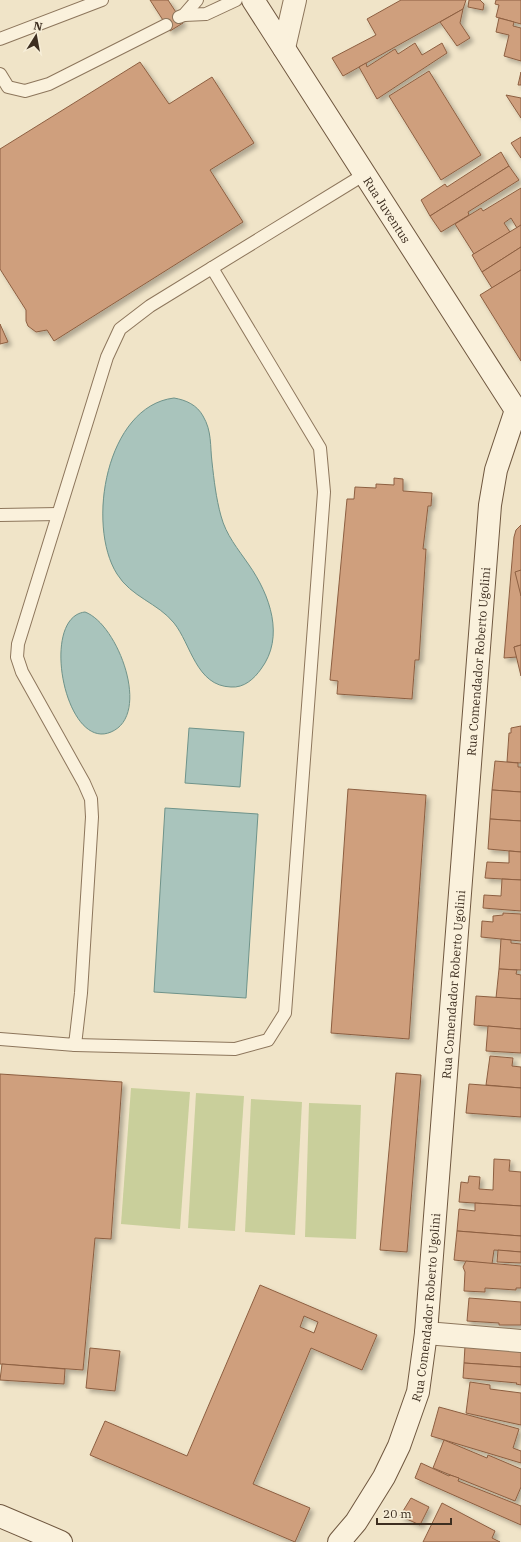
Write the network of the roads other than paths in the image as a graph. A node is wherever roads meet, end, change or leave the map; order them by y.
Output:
1 (102, 0) edge
2 (197, 0) edge
3 (236, 0) edge
4 (253, 0) edge
5 (295, 0) edge
6 (166, 25) dead end
7 (0, 39) edge
8 (284, 48) junction
9 (0, 74) edge
10 (365, 174) junction
11 (212, 268) junction
12 (519, 410) edge
13 (58, 514) junction
14 (0, 515) edge
15 (0, 1039) edge
16 (75, 1045) junction
17 (426, 1333) junction
18 (521, 1341) edge
19 (0, 1516) edge
20 (61, 1542) edge
21 (339, 1542) edge

1 - 7 lane
2 - 3 lane
4 - 8 street, Rua Juventus
5 - 8 street
6 - 9 lane
8 - 10 street, Rua Juventus
10 - 11 lane
10 - 12 street, Rua Juventus
11 - 13 lane
11 - 16 lane
12 - 17 street, Rua Comendador Roberto Ugolini
13 - 14 lane
13 - 16 lane
15 - 16 lane
17 - 18 street
17 - 21 street, Rua Comendador Roberto Ugolini
19 - 20 street

